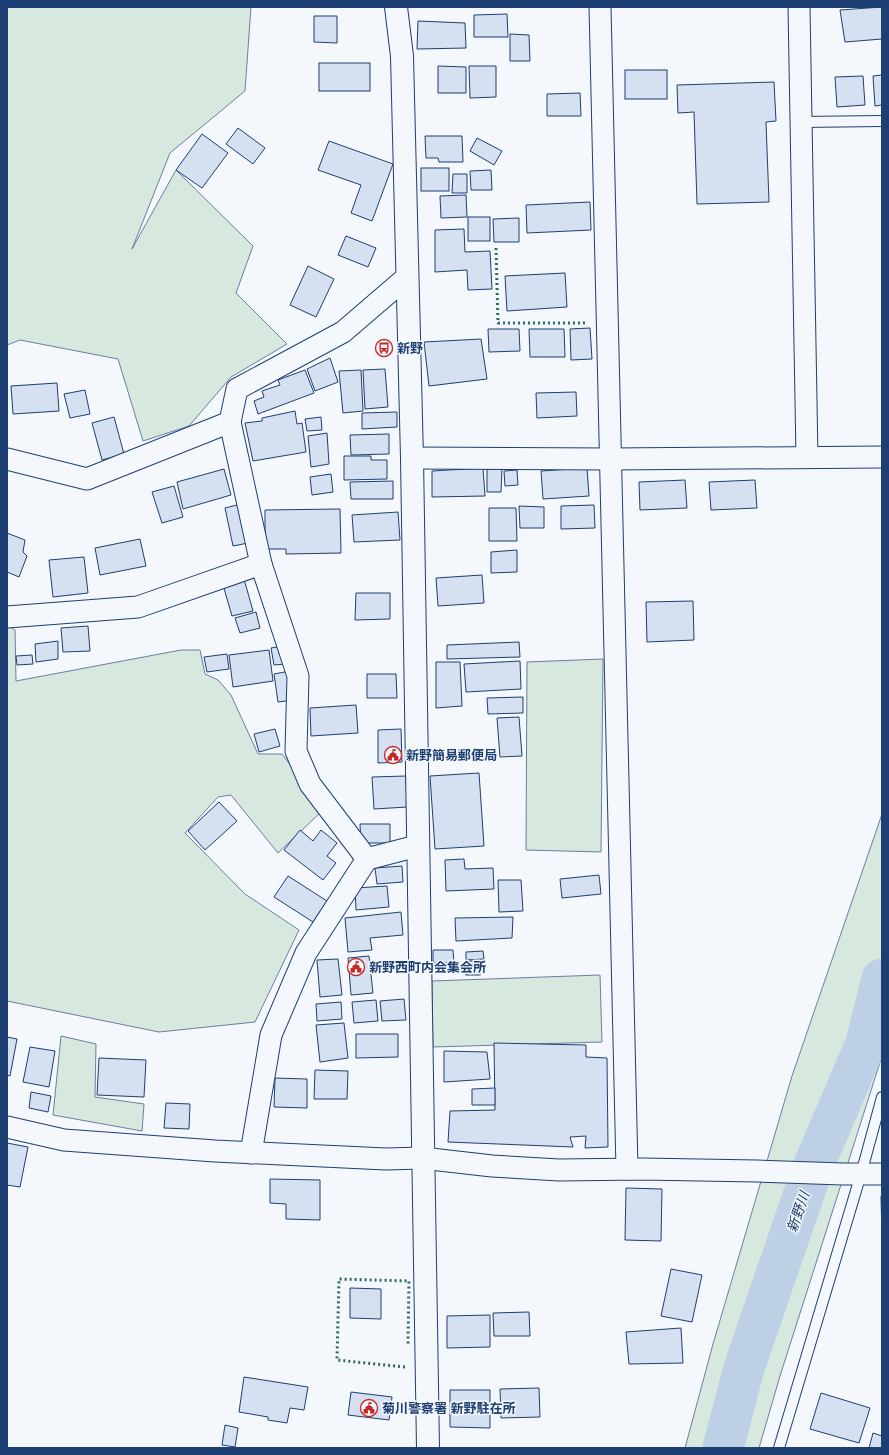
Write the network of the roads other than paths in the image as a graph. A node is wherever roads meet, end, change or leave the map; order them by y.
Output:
1 (396, 7) edge
2 (600, 7) edge
3 (799, 7) edge
4 (882, 121) edge
5 (801, 122) junction
6 (407, 277) junction
7 (230, 422) junction
8 (807, 457) junction
9 (882, 457) edge
10 (412, 458) junction
11 (7, 459) edge
12 (610, 459) junction
13 (261, 564) junction
14 (7, 617) edge
15 (417, 846) junction
16 (367, 860) junction
17 (882, 1097) edge
18 (7, 1127) edge
19 (251, 1152) junction
20 (422, 1158) junction
21 (628, 1169) junction
22 (852, 1174) junction
23 (882, 1174) edge
24 (428, 1448) edge
25 (779, 1448) edge

1 - 6 street
2 - 12 street
3 - 5 street
4 - 5 lane
5 - 8 street
6 - 7 street
6 - 10 street
7 - 11 street
7 - 13 street
8 - 9 street
8 - 12 street
10 - 12 street
10 - 15 street
12 - 21 street
13 - 14 street
13 - 16 street
15 - 16 street
15 - 20 street
16 - 19 street
17 - 22 lane
18 - 19 street
19 - 20 street
20 - 21 street
20 - 24 street
21 - 22 street
22 - 23 street
22 - 25 lane

